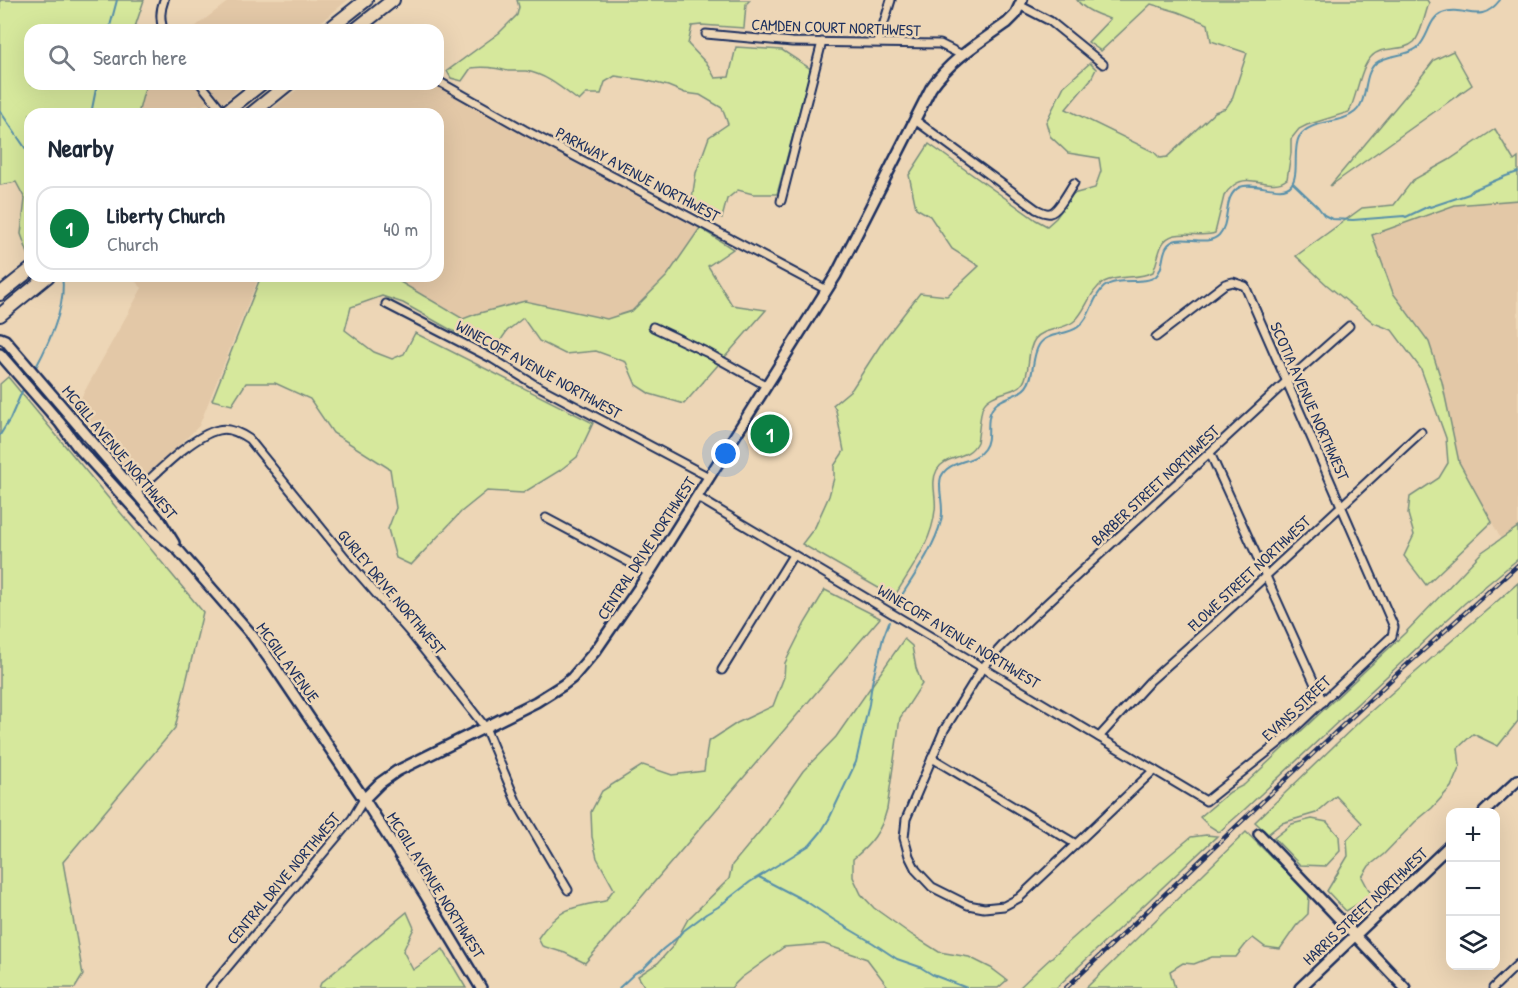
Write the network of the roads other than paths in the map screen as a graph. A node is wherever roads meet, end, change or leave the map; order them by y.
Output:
1 (164, 0) edge
2 (366, 0) edge
3 (393, 0) edge
4 (891, 0) edge
5 (1020, 3) edge
6 (343, 18) junction
7 (162, 24) edge
8 (336, 24) edge
9 (348, 24) edge
10 (362, 24) edge
11 (706, 34) dead end
12 (822, 42) junction
13 (878, 42) junction
14 (962, 55) junction
15 (1103, 64) dead end
16 (444, 84) edge
17 (206, 90) edge
18 (254, 90) edge
19 (281, 90) edge
20 (219, 108) edge
21 (231, 108) edge
22 (258, 108) edge
23 (915, 120) junction
24 (1074, 183) dead end
25 (781, 201) dead end
26 (24, 275) edge
27 (41, 282) edge
28 (827, 290) junction
29 (0, 294) edge
30 (386, 304) dead end
31 (0, 315) edge
32 (1349, 326) dead end
33 (653, 327) dead end
34 (1156, 337) dead end
35 (2, 339) edge
36 (0, 354) edge
37 (1287, 381) junction
38 (767, 386) junction
39 (60, 423) junction
40 (1420, 432) dead end
41 (1210, 453) junction
42 (124, 477) junction
43 (710, 477) junction
44 (136, 492) junction
45 (697, 497) junction
46 (1341, 505) junction
47 (546, 518) dead end
48 (179, 550) junction
49 (793, 555) junction
50 (649, 573) junction
51 (1265, 576) junction
52 (1394, 627) joint
53 (982, 668) junction
54 (722, 670) dead end
55 (1323, 702) junction
56 (484, 727) junction
57 (1099, 737) junction
58 (932, 758) junction
59 (1154, 770) junction
60 (1518, 780) edge
61 (364, 799) junction
62 (1206, 801) joint
63 (1489, 808) edge
64 (1259, 834) dead end
65 (1076, 844) junction
66 (1446, 849) edge
67 (568, 890) dead end
68 (1354, 935) junction
69 (1518, 964) edge
70 (210, 988) edge
71 (481, 988) edge
72 (1300, 988) edge
73 (1405, 988) edge
74 (1493, 988) edge

1 - 7 street
2 - 6 highway
3 - 10 highway
4 - 13 street
5 - 14 street, CENTRAL DRIVE NORTHWEST
5 - 15 street
6 - 8 highway
6 - 9 street
11 - 12 street, CAMDEN COURT NORTHWEST
12 - 13 street, CAMDEN COURT NORTHWEST
12 - 25 street
13 - 14 street, CAMDEN COURT NORTHWEST
14 - 23 street, CENTRAL DRIVE NORTHWEST
16 - 28 street, PARKWAY AVENUE NORTHWEST
17 - 20 street
18 - 21 highway
19 - 22 highway
23 - 24 street
23 - 28 street, CENTRAL DRIVE NORTHWEST
26 - 29 highway
27 - 31 highway
28 - 38 street, CENTRAL DRIVE NORTHWEST
30 - 43 street, WINECOFF AVENUE NORTHWEST
32 - 37 street, BARBER STREET NORTHWEST
33 - 38 street
34 - 37 street, SCOTIA AVENUE NORTHWEST
35 - 42 street, MCGILL AVENUE NORTHWEST
36 - 39 street, MCGILL AVENUE NORTHWEST
37 - 41 street, BARBER STREET NORTHWEST
37 - 46 street, SCOTIA AVENUE NORTHWEST
38 - 43 street, CENTRAL DRIVE NORTHWEST
39 - 42 street
39 - 48 street, MCGILL AVENUE NORTHWEST
40 - 46 street, FLOWE STREET NORTHWEST
41 - 51 street
41 - 53 street, BARBER STREET NORTHWEST
42 - 44 street, MCGILL AVENUE NORTHWEST
43 - 45 street, CENTRAL DRIVE NORTHWEST
44 - 48 street, MCGILL AVENUE NORTHWEST
44 - 56 street, GURLEY DRIVE NORTHWEST
45 - 49 street, WINECOFF AVENUE NORTHWEST
45 - 50 street, CENTRAL DRIVE NORTHWEST
46 - 51 street, FLOWE STREET NORTHWEST
46 - 52 street, SCOTIA AVENUE NORTHWEST
47 - 50 street
48 - 61 street, MCGILL AVENUE
49 - 53 street, WINECOFF AVENUE NORTHWEST
49 - 54 street
50 - 56 street, CENTRAL DRIVE NORTHWEST
51 - 55 street
51 - 57 street, FLOWE STREET NORTHWEST
52 - 55 street, EVANS STREET
53 - 57 street, WINECOFF AVENUE NORTHWEST
53 - 58 street, BARBER STREET NORTHWEST
55 - 62 street, EVANS STREET
56 - 61 street, CENTRAL DRIVE NORTHWEST
56 - 67 street, GURLEY DRIVE NORTHWEST
57 - 59 street, WINECOFF AVENUE NORTHWEST
58 - 65 street
58 - 65 street, BARBER STREET NORTHWEST
59 - 62 street, WINECOFF AVENUE NORTHWEST
59 - 65 street, BARBER STREET NORTHWEST
60 - 63 street
61 - 70 street, CENTRAL DRIVE NORTHWEST
61 - 71 street, MCGILL AVENUE NORTHWEST
64 - 68 street
66 - 68 street, HARRIS STREET NORTHWEST
68 - 72 street, HARRIS STREET NORTHWEST
68 - 73 street
69 - 74 street

